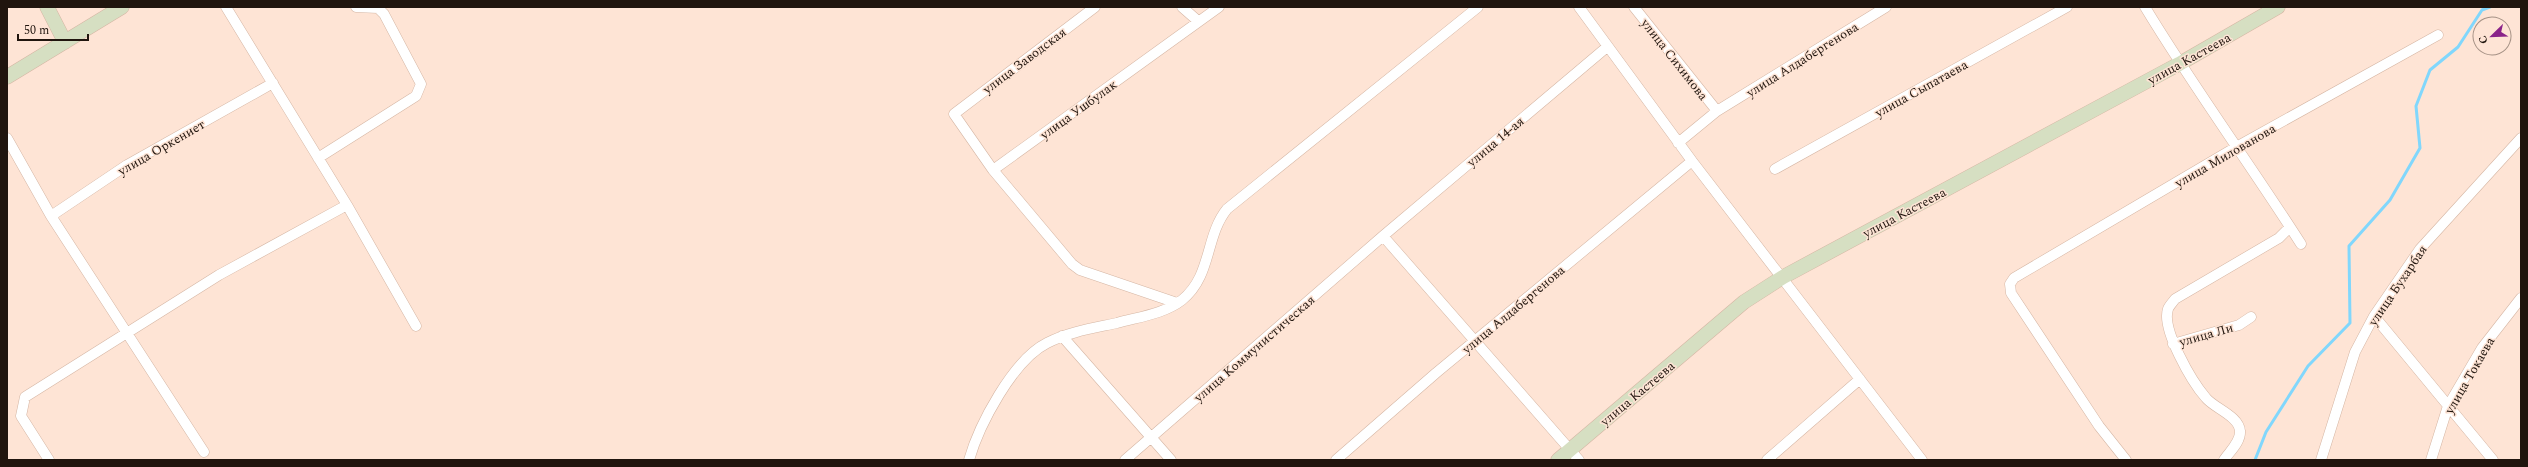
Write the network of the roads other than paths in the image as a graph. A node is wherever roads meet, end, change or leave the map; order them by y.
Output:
1 (47, 7) edge
2 (122, 7) edge
3 (226, 7) edge
4 (356, 7) edge
5 (1095, 7) edge
6 (1182, 7) edge
7 (1219, 7) edge
8 (1478, 7) edge
9 (1579, 7) edge
10 (1634, 7) edge
11 (1886, 7) edge
12 (2067, 7) edge
13 (2145, 7) edge
14 (2278, 7) edge
15 (379, 8) edge
16 (1198, 21) junction
17 (2438, 35) dead end
18 (65, 42) junction
19 (1607, 47) junction
20 (2180, 64) junction
21 (7, 77) edge
22 (274, 83) junction
23 (1717, 111) junction
24 (7, 138) edge
25 (2521, 138) edge
26 (1678, 143) junction
27 (2238, 146) junction
28 (318, 158) junction
29 (1692, 161) junction
30 (1775, 169) dead end
31 (993, 170) junction
32 (347, 205) junction
33 (51, 216) junction
34 (2290, 227) junction
35 (1383, 236) junction
36 (2301, 244) dead end
37 (1783, 277) junction
38 (2521, 298) edge
39 (1177, 303) junction
40 (2374, 316) junction
41 (2250, 317) dead end
42 (416, 326) dead end
43 (126, 334) junction
44 (1062, 336) junction
45 (1475, 341) junction
46 (2173, 344) junction
47 (1860, 379) junction
48 (2448, 406) junction
49 (1152, 437) junction
50 (204, 452) dead end
51 (1574, 455) edge
52 (49, 460) edge
53 (969, 460) edge
54 (1125, 460) edge
55 (1171, 460) edge
56 (1336, 460) edge
57 (1558, 460) edge
58 (1767, 460) edge
59 (1922, 460) edge
60 (2126, 460) edge
61 (2224, 460) edge
62 (2321, 460) edge
63 (2431, 460) edge
64 (2493, 460) edge

1 - 18 street
2 - 18 street
3 - 22 street
4 - 15 street
5 - 31 street, улица Заводская
6 - 16 street
7 - 16 street, улица Ушбулак
8 - 39 street
9 - 19 street
10 - 23 street, улица Сихимова
11 - 23 street, улица Алдабергенова
12 - 30 street, улица Сыпатаева
13 - 20 street
14 - 20 street, улица Кастеева
15 - 28 street
16 - 31 street, улица Ушбулак
17 - 27 street, улица Милованова
18 - 21 street
19 - 26 street
19 - 35 street, улица 14-ая
20 - 27 street
20 - 37 street, улица Кастеева
22 - 28 street
22 - 33 street, улица Оркениет
23 - 26 street, улица Алдабергенова
24 - 33 street
25 - 40 street, улица Бухарбая
26 - 29 street
27 - 34 street
27 - 60 street, улица Милованова
28 - 32 street
29 - 37 street
29 - 45 street, улица Алдабергенова
31 - 39 street
32 - 42 street
32 - 43 street
33 - 43 street
34 - 36 street
34 - 46 street
35 - 45 street
35 - 49 street, улица Коммунистическая
37 - 47 street
37 - 51 street, улица Кастеева
38 - 48 street, улица Токаева
39 - 44 street
40 - 48 street
40 - 62 street, улица Бухарбая
41 - 46 street, улица Ли
43 - 50 street
43 - 52 street
44 - 49 street
44 - 53 street
45 - 51 street
45 - 56 street, улица Алдабергенова
46 - 61 street
47 - 58 street
47 - 59 street
48 - 63 street, улица Токаева
48 - 64 street
49 - 54 street, улица Коммунистическая
49 - 55 street
51 - 57 street, улица Кастеева

